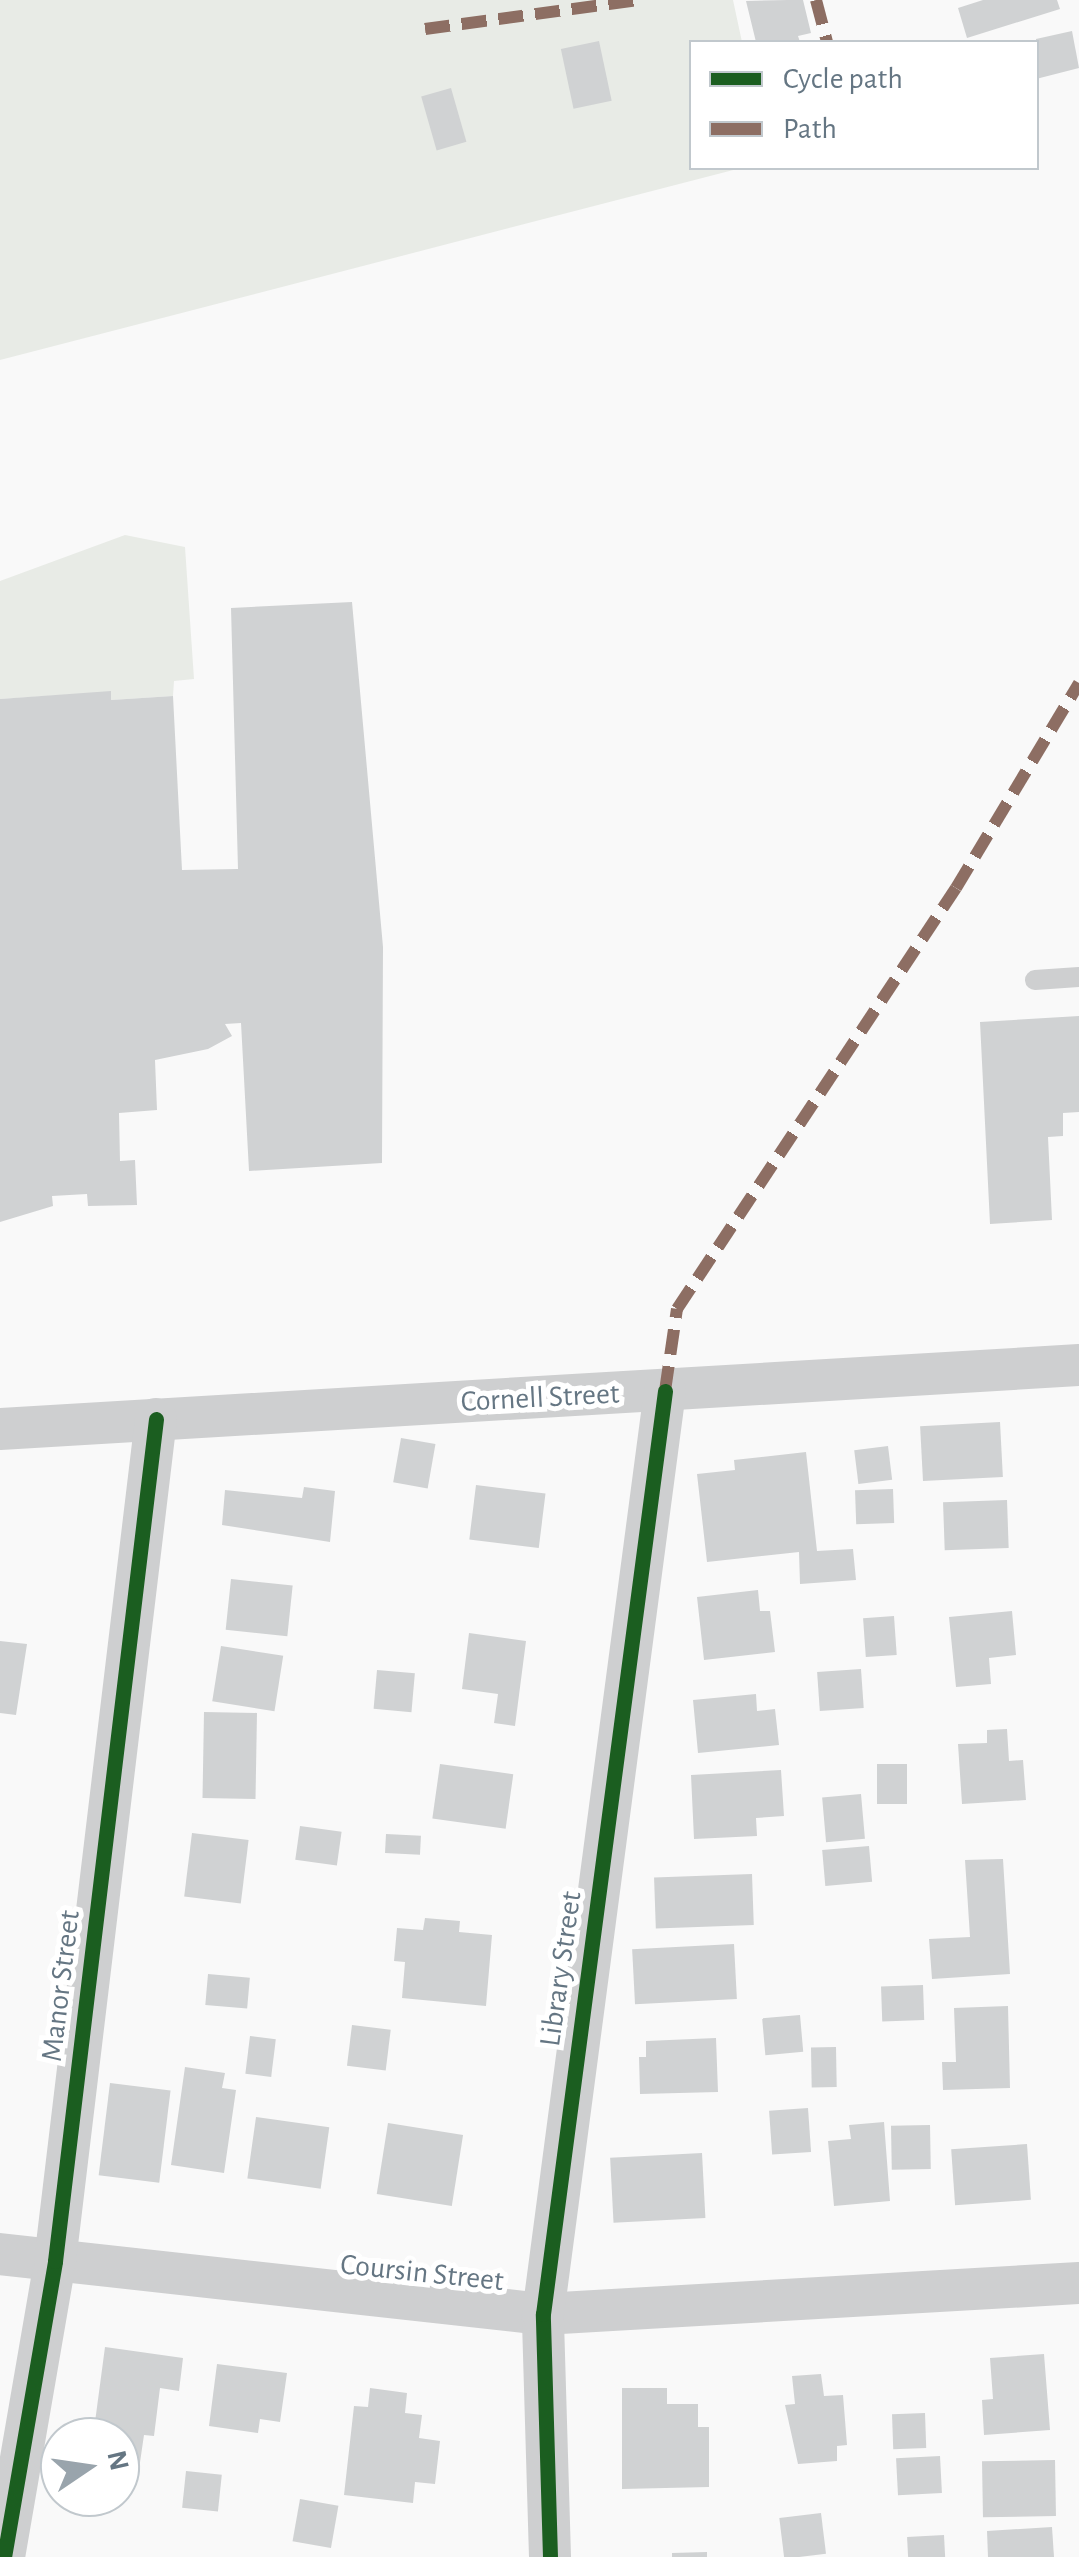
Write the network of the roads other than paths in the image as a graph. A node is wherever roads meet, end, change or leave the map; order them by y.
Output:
1 (1079, 977) edge
2 (1035, 980) dead end
3 (1079, 1365) edge
4 (665, 1391) junction
5 (156, 1419) junction
6 (0, 1429) edge
7 (0, 2254) edge
8 (55, 2261) junction
9 (1079, 2283) edge
10 (543, 2314) junction
11 (4, 2557) edge
12 (550, 2557) edge

1 - 2 lane
3 - 4 street, Cornell Street
4 - 5 street, Cornell Street
4 - 10 street, Library Street
5 - 6 street, Cornell Street
5 - 8 street, Manor Street
7 - 8 street, Coursin Street
8 - 10 street, Coursin Street
8 - 11 street, Manor Street
9 - 10 street, Coursin Street
10 - 12 street, Library Street

